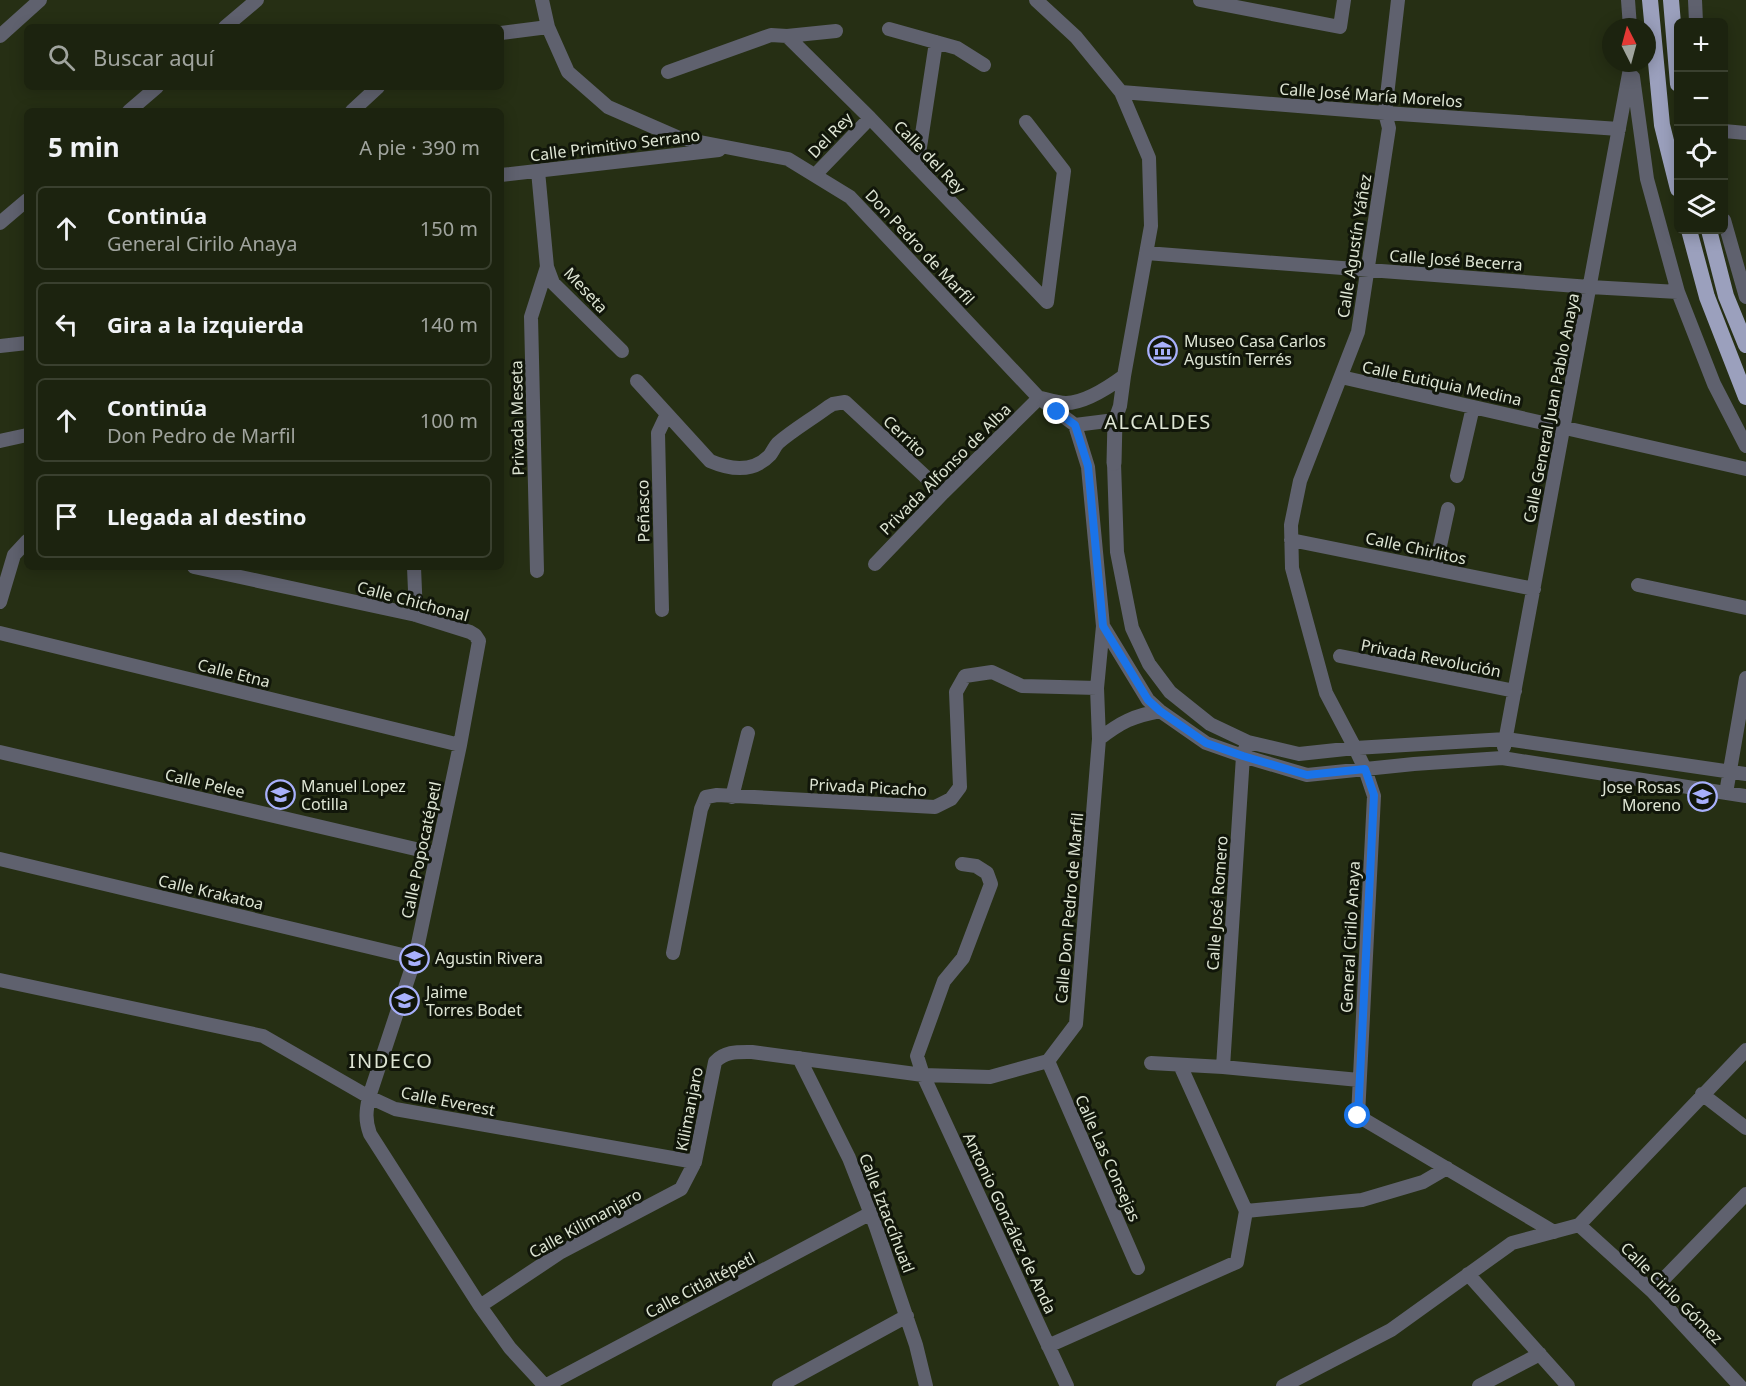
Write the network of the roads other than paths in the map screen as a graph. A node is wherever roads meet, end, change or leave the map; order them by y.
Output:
1 (40, 0) edge
2 (256, 0) edge
3 (542, 0) edge
4 (1036, 0) edge
5 (1200, 0) edge
6 (1344, 0) edge
7 (1398, 0) edge
8 (1628, 0) edge
9 (1650, 0) edge
10 (1671, 0) edge
11 (1695, 0) edge
12 (1629, 18) edge
13 (1696, 18) edge
14 (228, 24) edge
15 (548, 27) junction
16 (890, 29) dead end
17 (836, 31) dead end
18 (504, 33) edge
19 (0, 36) edge
20 (787, 36) junction
21 (936, 42) junction
22 (984, 65) dead end
23 (668, 72) dead end
24 (1630, 72) edge
25 (1633, 72) edge
26 (1677, 72) edge
27 (154, 90) edge
28 (375, 90) edge
29 (1121, 92) junction
30 (132, 108) edge
31 (355, 108) edge
32 (1385, 113) junction
33 (870, 118) junction
34 (1026, 122) dead end
35 (1619, 129) junction
36 (1728, 131) edge
37 (1746, 133) edge
38 (734, 148) junction
39 (917, 167) junction
40 (538, 171) junction
41 (504, 175) edge
42 (815, 176) junction
43 (1676, 180) edge
44 (24, 203) edge
45 (0, 223) edge
46 (1690, 234) edge
47 (1709, 234) edge
48 (1728, 234) edge
49 (1146, 253) junction
50 (547, 267) junction
51 (1367, 270) junction
52 (1590, 287) junction
53 (1678, 292) junction
54 (1726, 296) junction
55 (1746, 298) edge
56 (24, 343) edge
57 (1746, 345) edge
58 (0, 346) edge
59 (622, 351) dead end
60 (1124, 376) junction
61 (1341, 377) junction
62 (637, 381) dead end
63 (1746, 397) edge
64 (1039, 398) junction
65 (1473, 407) junction
66 (667, 414) junction
67 (1115, 420) junction
68 (1075, 425) junction
69 (1564, 427) junction
70 (24, 436) edge
71 (0, 441) edge
72 (1746, 446) edge
73 (1114, 463) joint
74 (1746, 469) edge
75 (1457, 476) dead end
76 (943, 493) junction
77 (1448, 509) dead end
78 (1291, 540) junction
79 (24, 544) edge
80 (875, 564) dead end
81 (1435, 569) junction
82 (208, 570) edge
83 (414, 570) edge
84 (537, 571) dead end
85 (1638, 585) dead end
86 (1534, 589) junction
87 (0, 602) edge
88 (1746, 608) edge
89 (662, 610) dead end
90 (416, 615) junction
91 (1103, 626) junction
92 (0, 633) edge
93 (479, 641) joint
94 (1340, 656) dead end
95 (1746, 678) edge
96 (1097, 688) junction
97 (1515, 692) junction
98 (1160, 711) junction
99 (748, 733) dead end
100 (1099, 739) junction
101 (1506, 739) junction
102 (1248, 742) junction
103 (460, 746) junction
104 (1355, 748) junction
105 (0, 752) edge
106 (1243, 756) junction
107 (1502, 758) junction
108 (1363, 765) junction
109 (1730, 771) junction
110 (1746, 774) edge
111 (1726, 793) junction
112 (732, 796) junction
113 (1746, 796) edge
114 (437, 854) junction
115 (0, 859) edge
116 (962, 864) dead end
117 (673, 953) dead end
118 (415, 958) junction
119 (0, 980) edge
120 (1746, 1050) edge
121 (799, 1058) junction
122 (1048, 1061) junction
123 (1151, 1063) dead end
124 (1180, 1065) junction
125 (1223, 1067) junction
126 (923, 1075) junction
127 (1359, 1080) junction
128 (1702, 1094) junction
129 (369, 1097) junction
130 (1746, 1128) edge
131 (695, 1162) junction
132 (1447, 1168) junction
133 (1746, 1194) edge
134 (1246, 1211) junction
135 (871, 1214) junction
136 (1579, 1225) junction
137 (1554, 1232) junction
138 (1138, 1269) dead end
139 (1468, 1274) junction
140 (1652, 1291) junction
141 (480, 1306) junction
142 (906, 1316) junction
143 (1048, 1346) junction
144 (1540, 1354) junction
145 (1484, 1385) edge
146 (545, 1386) edge
147 (779, 1386) edge
148 (926, 1386) edge
149 (1067, 1386) edge
150 (1283, 1386) edge
151 (1568, 1386) edge
152 (1740, 1386) edge

1 - 19 street
2 - 14 street
3 - 15 street, Don Pedro de Marfil
4 - 29 street
5 - 6 street
7 - 32 street, Calle Agustín Yáñez
8 - 12 street
9 - 43 highway
10 - 26 highway
11 - 13 street
15 - 18 street
15 - 38 street, Don Pedro de Marfil
16 - 21 street
17 - 20 street
20 - 23 street
20 - 33 street, Calle del Rey
21 - 22 street
21 - 39 street
24 - 35 street, Calle General Juan Pablo Anaya
25 - 53 street
27 - 30 street
28 - 31 street
29 - 32 street, Calle José María Morelos
29 - 49 street
32 - 35 street, Calle José María Morelos
32 - 51 street, Calle Agustín Yáñez
33 - 39 street, Calle del Rey
33 - 42 street, Del Rey
34 - 39 street, Calle del Rey
35 - 52 street, Calle General Juan Pablo Anaya
36 - 37 street
38 - 40 street, Calle Primitivo Serrano
38 - 42 street, Don Pedro de Marfil
40 - 41 street, Calle Primitivo Serrano
40 - 50 street, Meseta
42 - 64 street, Don Pedro de Marfil
44 - 45 street
46 - 63 highway
47 - 54 highway
48 - 55 street
49 - 51 street, Calle José Becerra
49 - 60 street
50 - 59 street, Meseta
50 - 84 street, Privada Meseta
51 - 52 street, Calle José Becerra
51 - 61 street, Calle Agustín Yáñez
52 - 53 street, Calle José Becerra
52 - 69 street, Calle General Juan Pablo Anaya
53 - 72 street
54 - 55 street
54 - 57 highway
56 - 58 street
60 - 64 street
60 - 67 street
61 - 65 street, Calle Eutiquia Medina
61 - 78 street, Calle Agustín Yáñez
62 - 66 street
64 - 68 street, Don Pedro de Marfil
64 - 76 street, Privada Alfonso de Alba
65 - 69 street, Calle Eutiquia Medina
65 - 75 street
66 - 76 street, Cerrito
66 - 89 street, Peñasco
67 - 68 street
67 - 73 street
68 - 91 street
69 - 74 street, Calle Eutiquia Medina
69 - 86 street, Calle General Juan Pablo Anaya
70 - 71 street
73 - 102 street
76 - 80 street, Privada Alfonso de Alba
77 - 81 street
78 - 81 street, Calle Chirlitos
78 - 104 street, Calle Agustín Yáñez
79 - 87 street
81 - 86 street, Calle Chirlitos
82 - 90 street, Calle Chichonal
83 - 90 street
85 - 88 street
86 - 97 street, Calle General Juan Pablo Anaya
90 - 93 street, Calle Chichonal
91 - 96 street, Calle Don Pedro de Marfil
91 - 98 street
92 - 103 street, Calle Etna
93 - 103 street, Calle Popocatépetl
94 - 97 street, Privada Revolución
95 - 109 street
96 - 100 street, Calle Don Pedro de Marfil
96 - 112 street, Privada Picacho
97 - 101 street, Calle General Juan Pablo Anaya
98 - 100 street
98 - 106 street
99 - 112 street
100 - 122 street, Calle Don Pedro de Marfil
101 - 104 street
101 - 107 street, Calle General Juan Pablo Anaya
101 - 109 street
102 - 104 street
102 - 106 street, Calle José Romero
103 - 114 street, Calle Popocatépetl
104 - 108 street, Calle Agustín Yáñez
105 - 114 street, Calle Pelee
106 - 108 street
106 - 125 street, Calle José Romero
107 - 108 street
107 - 111 street
108 - 127 street, General Cirilo Anaya
109 - 110 street
109 - 111 street
111 - 113 street
112 - 117 street, Privada Picacho
114 - 118 street, Calle Popocatépetl
115 - 118 street, Calle Krakatoa
116 - 126 street, Antonio González de Anda
118 - 129 street, Calle Popocatépetl
119 - 129 street, Calle Everest
120 - 128 street
121 - 126 street
121 - 131 street, Kilimanjaro
121 - 135 street, Calle Iztaccíhuatl
122 - 126 street
122 - 138 street, Calle Las Consejas
123 - 124 street
124 - 125 street
124 - 134 street
125 - 127 street
126 - 143 street, Antonio González de Anda
127 - 132 street, General Cirilo Anaya
128 - 130 street
128 - 136 street
129 - 131 street, Calle Everest
129 - 141 street, Calle Popocatépetl
131 - 141 street, Calle Kilimanjaro
132 - 134 street
132 - 137 street
133 - 140 street
134 - 143 street
135 - 142 street, Calle Iztaccíhuatl
135 - 146 street, Calle Citlaltépetl
136 - 137 street
136 - 140 street, Calle Cirilo Gómez
137 - 139 street
139 - 144 street
139 - 150 street
140 - 152 street, Calle Cirilo Gómez
141 - 146 street
142 - 147 street
142 - 148 street, Calle Iztaccíhuatl
143 - 149 street, Antonio González de Anda
144 - 145 street
144 - 151 street

